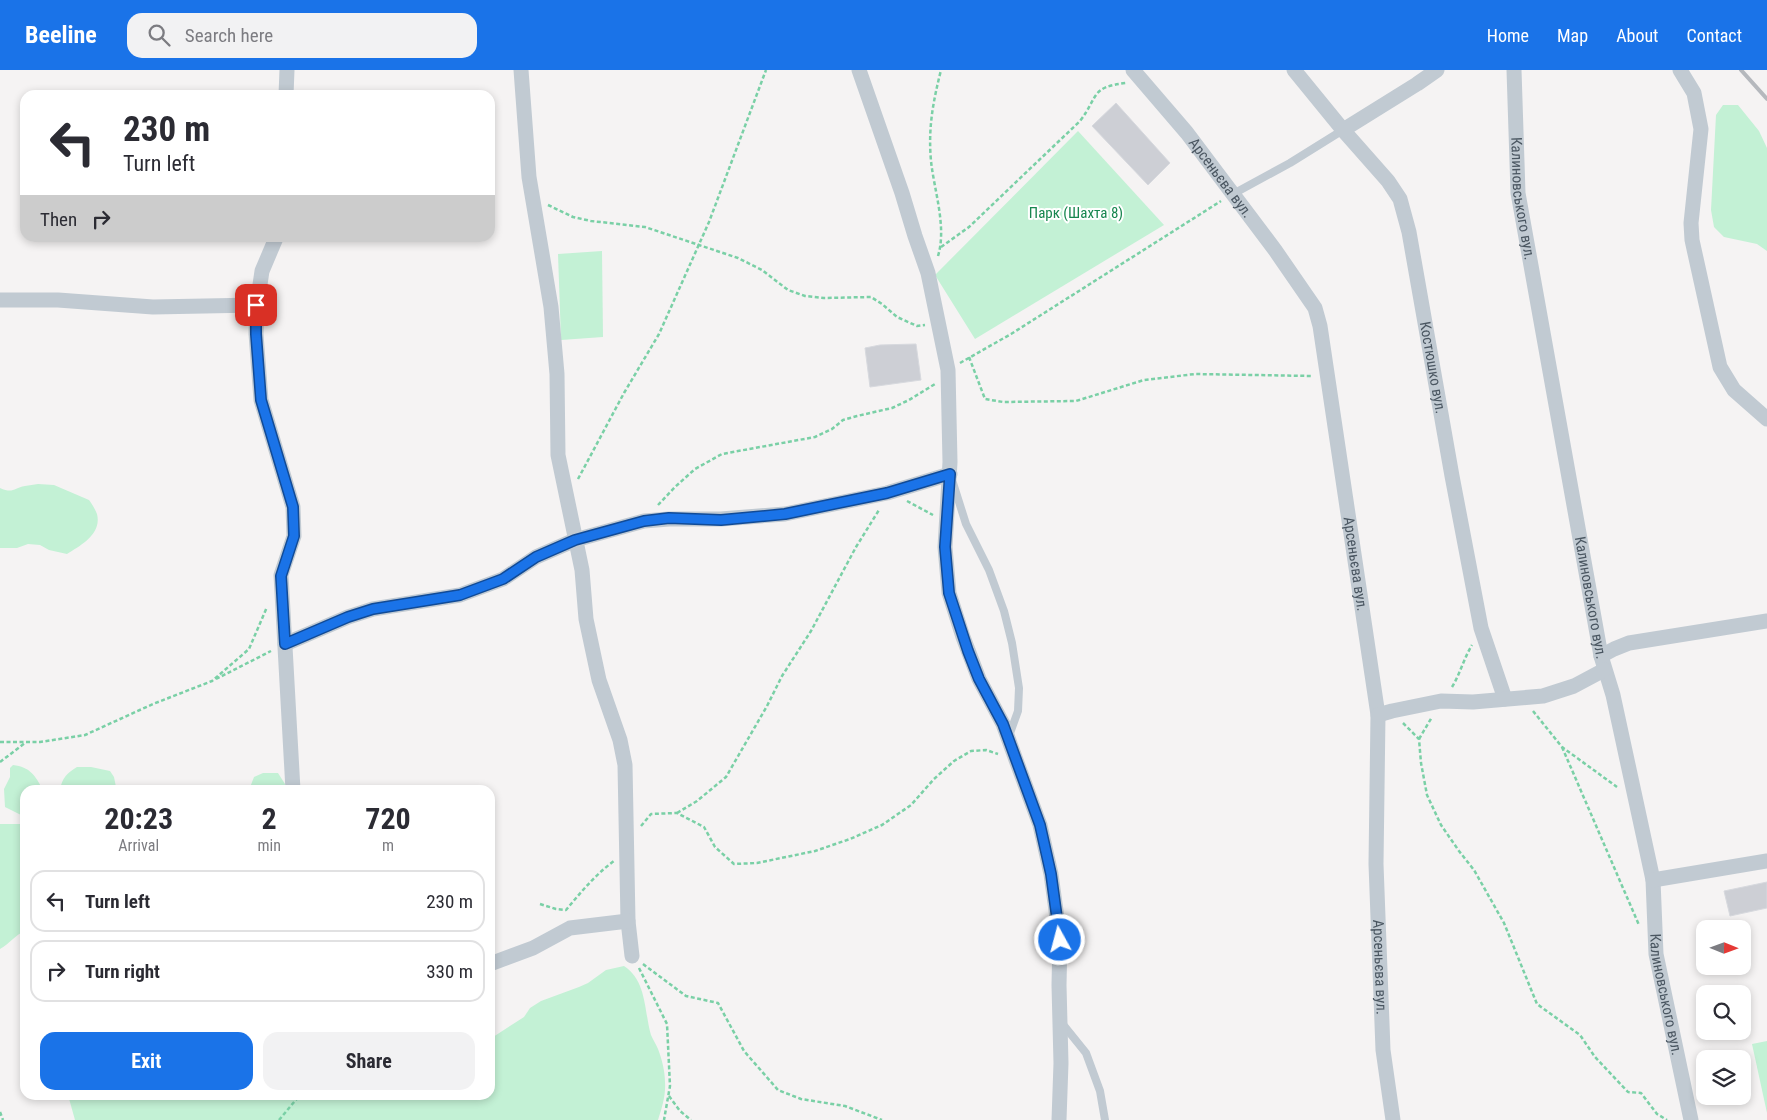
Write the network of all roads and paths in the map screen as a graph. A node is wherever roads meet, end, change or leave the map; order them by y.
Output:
1 (287, 70) edge
2 (521, 70) edge
3 (766, 70) edge
4 (859, 70) edge
5 (941, 70) edge
6 (1294, 70) edge
7 (1437, 70) edge
8 (1514, 70) edge
9 (1680, 70) edge
10 (1138, 75) edge
11 (286, 90) edge
12 (1342, 130) junction
13 (1233, 194) junction
14 (532, 196) junction
15 (274, 242) edge
16 (699, 244) junction
17 (941, 247) junction
18 (928, 273) junction
19 (0, 300) edge
20 (256, 305) junction
21 (939, 325) junction
22 (969, 357) junction
23 (948, 373) junction
24 (1328, 376) junction
25 (1767, 419) edge
26 (950, 474) junction
27 (887, 493) junction
28 (567, 499) junction
29 (644, 521) junction
30 (946, 526) junction
31 (575, 540) junction
32 (269, 603) dead end
33 (1767, 621) edge
34 (1480, 628) junction
35 (285, 644) junction
36 (1603, 663) junction
37 (212, 681) junction
38 (1523, 698) junction
39 (1505, 699) junction
40 (1441, 701) junction
41 (1385, 713) junction
42 (1008, 738) junction
43 (1419, 740) junction
44 (0, 742) edge
45 (27, 742) junction
46 (1562, 748) junction
47 (1016, 760) junction
48 (0, 762) edge
49 (293, 785) edge
50 (1636, 800) junction
51 (677, 813) junction
52 (626, 850) junction
53 (1767, 861) edge
54 (1653, 880) junction
55 (540, 904) dead end
56 (628, 920) junction
57 (1643, 931) dead end
58 (632, 956) junction
59 (495, 962) edge
60 (1060, 1020) junction
61 (669, 1096) junction
62 (296, 1100) edge
63 (0, 1112) edge
64 (3, 1120) edge
65 (279, 1120) edge
66 (664, 1120) edge
67 (691, 1120) edge
68 (882, 1120) edge
69 (1059, 1120) edge
70 (1105, 1120) edge
71 (1393, 1120) edge
72 (1667, 1120) edge
73 (1691, 1120) edge

1 - 11 street
2 - 14 street
3 - 16 path
4 - 18 street
5 - 17 path
6 - 12 street, Костюшко вул.
7 - 12 street
8 - 36 street, Калиновського вул.
9 - 25 street
10 - 13 street, Арсеньєва вул.
10 - 17 path
12 - 13 lane
12 - 34 street, Костюшко вул.
13 - 22 path
13 - 24 street, Арсеньєва вул.
14 - 16 path
14 - 28 street
15 - 20 street
16 - 21 path
16 - 28 path
17 - 18 path
18 - 21 street
19 - 20 street
20 - 35 street
21 - 23 street
22 - 23 path
22 - 24 path
23 - 26 street
23 - 29 path
24 - 41 street, Арсеньєва вул.
26 - 27 street
26 - 30 street
26 - 42 lane
27 - 29 street
27 - 30 path
27 - 51 path
28 - 31 street
29 - 31 street
30 - 42 street
31 - 35 street
31 - 52 street
32 - 37 path
33 - 36 street
34 - 39 street, Костюшко вул.
34 - 40 path
35 - 37 path
35 - 49 street
36 - 38 street
36 - 50 street, Калиновського вул.
37 - 45 path
38 - 39 street
38 - 46 path
39 - 40 street
40 - 41 street
40 - 43 path
41 - 43 path
41 - 71 street, Арсеньєва вул.
42 - 47 street
43 - 72 path
44 - 45 path
45 - 48 path
46 - 50 path
46 - 57 path
47 - 51 path
47 - 60 street
50 - 54 street, Калиновського вул.
51 - 52 path
52 - 55 path
52 - 56 street
53 - 54 street
54 - 73 street, Калиновського вул.
56 - 58 street
56 - 59 street
58 - 61 path
58 - 68 path
60 - 69 street
60 - 70 lane
61 - 66 path
61 - 67 path
62 - 65 path
63 - 64 path

